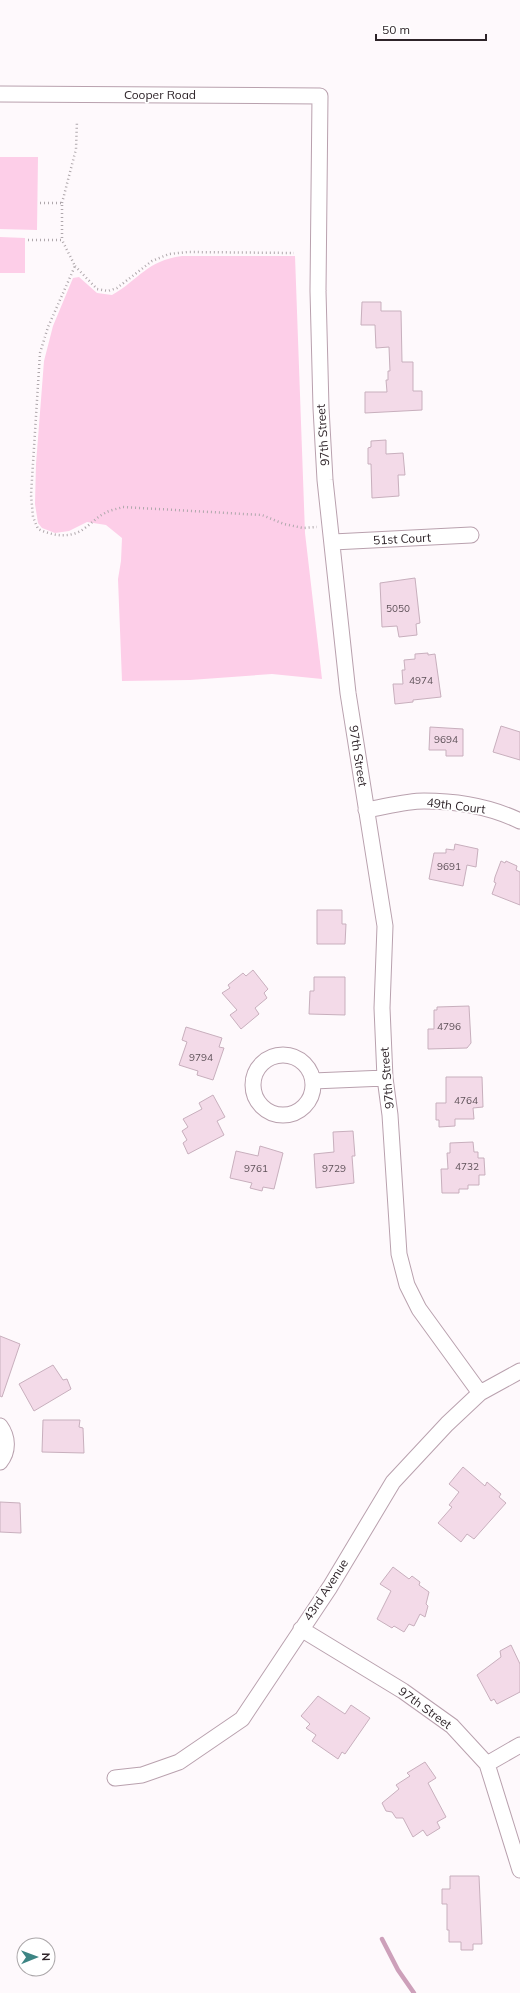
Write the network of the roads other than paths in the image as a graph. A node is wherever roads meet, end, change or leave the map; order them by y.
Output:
1 (0, 94) edge
2 (320, 96) joint
3 (471, 535) dead end
4 (333, 542) junction
5 (366, 810) junction
6 (520, 821) edge
7 (385, 1078) junction
8 (313, 1081) junction
9 (520, 1371) edge
10 (480, 1393) junction
11 (0, 1426) edge
12 (0, 1462) edge
13 (301, 1629) junction
14 (520, 1745) edge
15 (487, 1764) junction
16 (115, 1778) dead end
17 (520, 1870) edge

1 - 2 street, Cooper Road
2 - 4 street, 97th Street
3 - 4 street, 51st Court
4 - 5 street, 97th Street
5 - 6 street, 49th Court
5 - 7 street, 97th Street
7 - 8 street
7 - 10 street, 97th Street
8 - 8 street
9 - 10 street, 43rd Avenue
10 - 13 street, 43rd Avenue
11 - 12 street
13 - 15 street, 97th Street
13 - 16 street, 43rd Avenue
14 - 15 street
15 - 17 street, 97th Street

